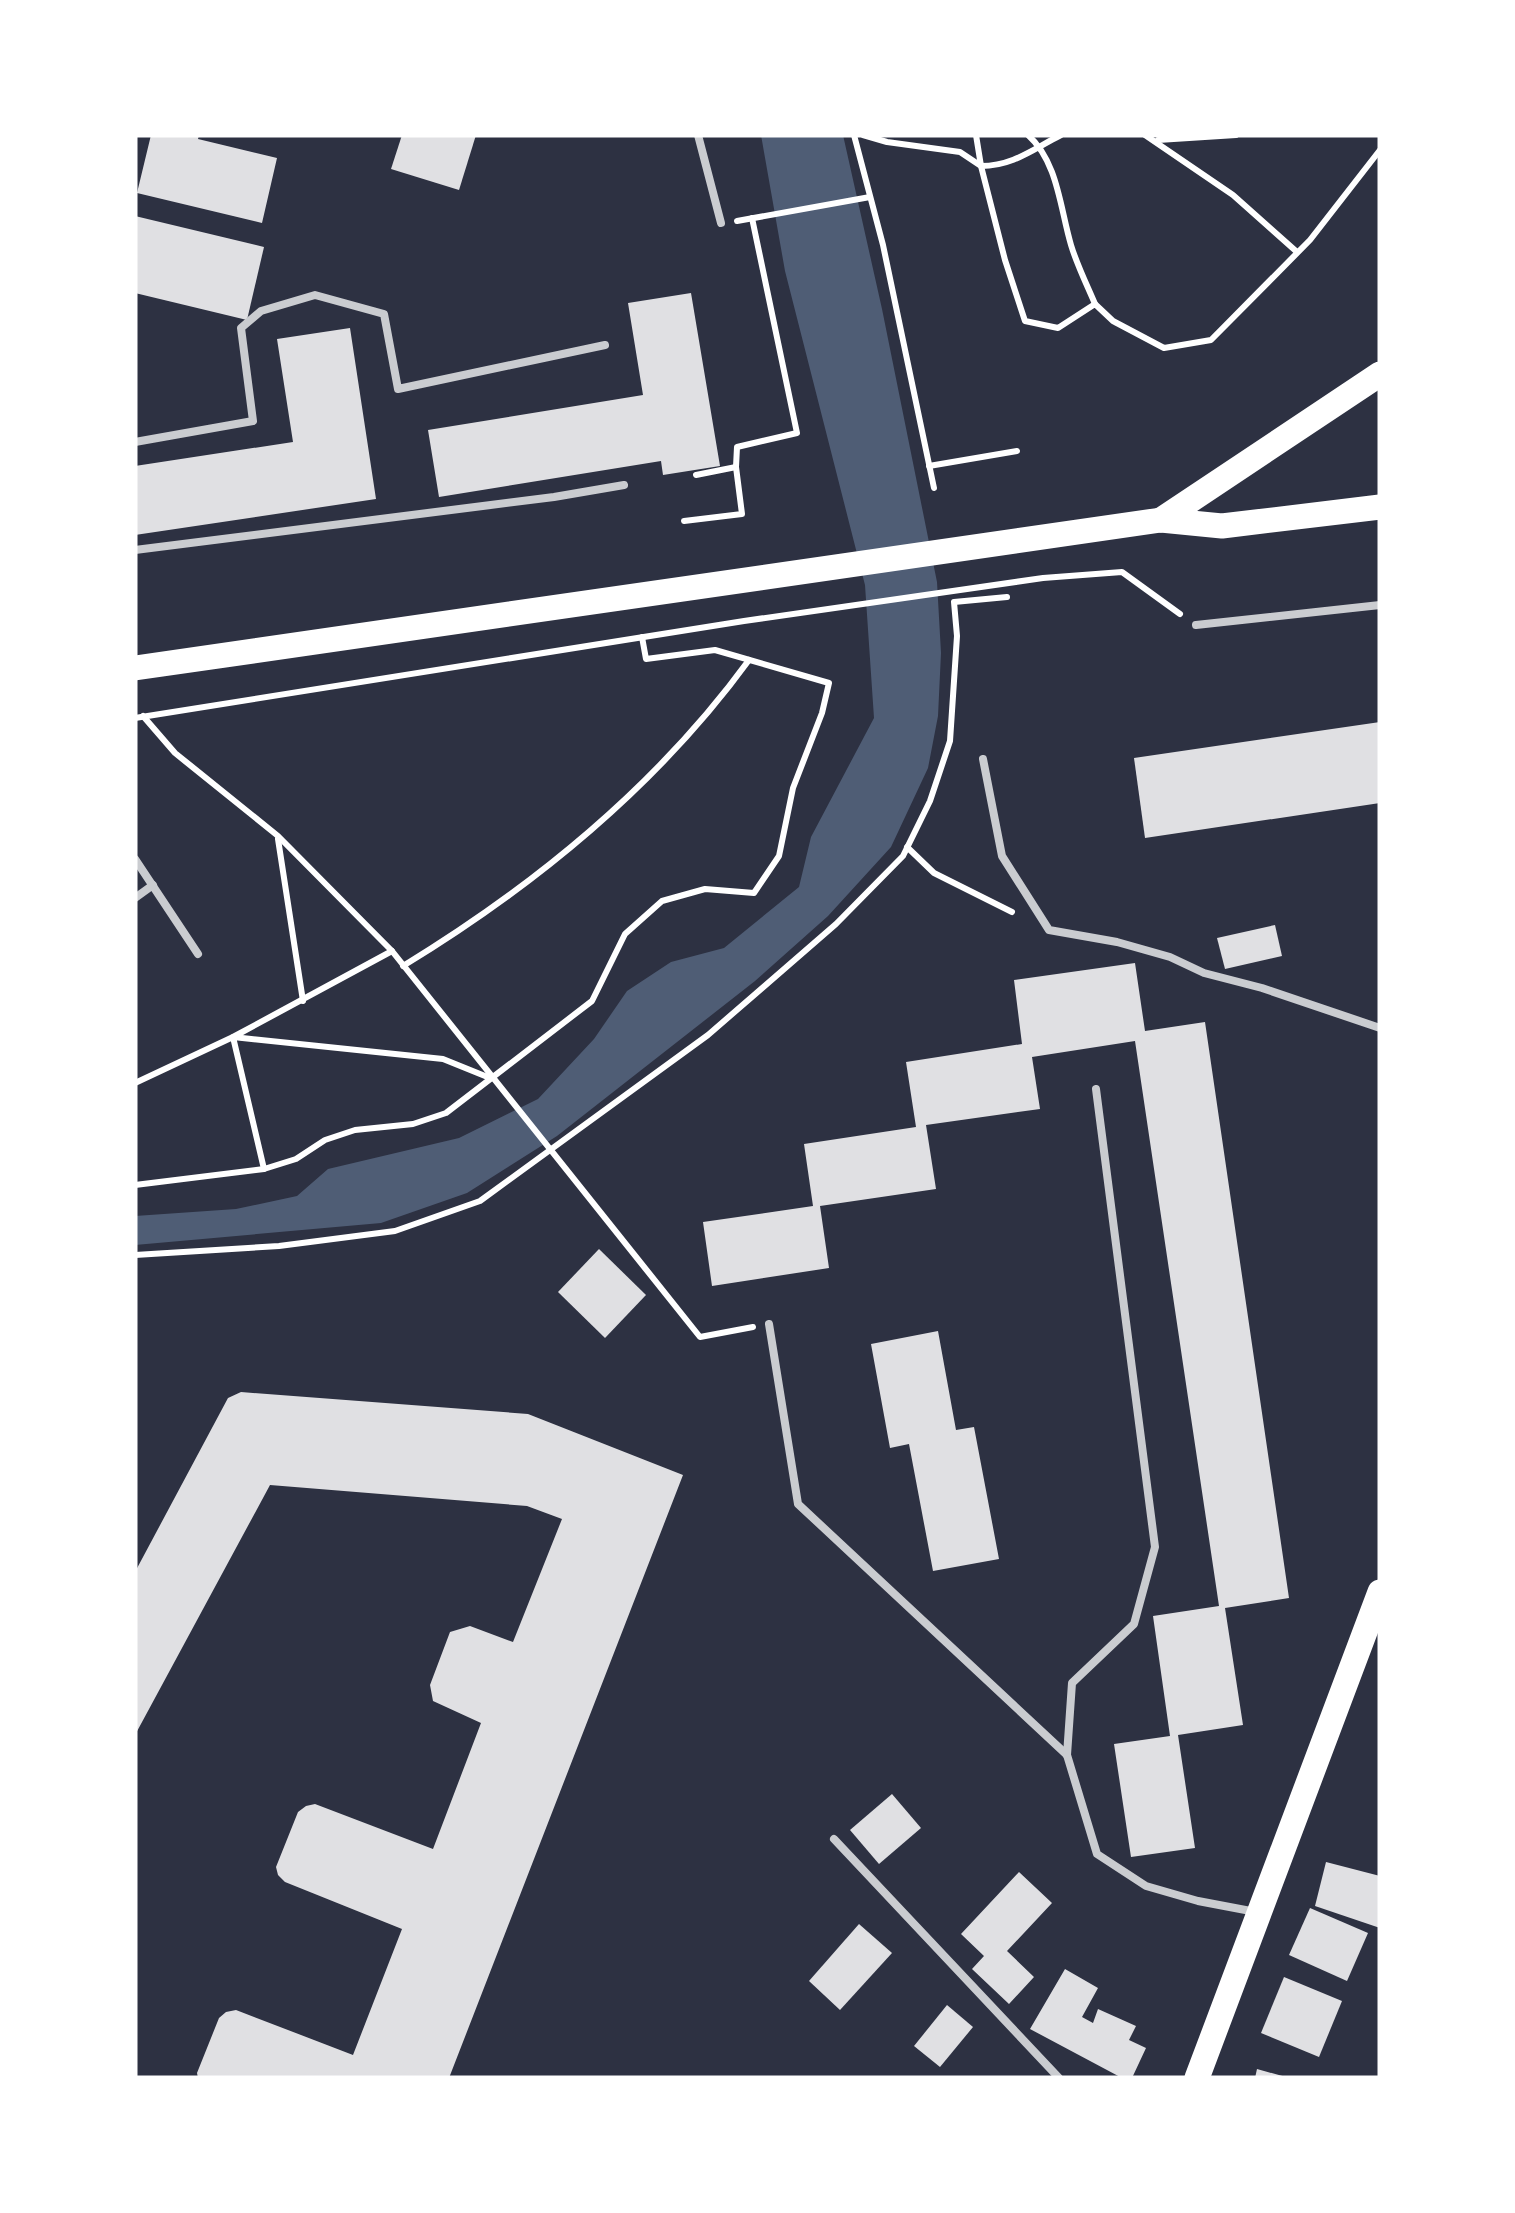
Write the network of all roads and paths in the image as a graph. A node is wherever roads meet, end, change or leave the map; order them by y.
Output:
1 (698, 135) edge
2 (854, 135) edge
3 (864, 135) edge
4 (976, 135) edge
5 (1028, 135) edge
6 (1061, 135) edge
7 (1145, 135) edge
8 (1236, 135) edge
9 (1157, 140) junction
10 (1040, 146) junction
11 (1380, 150) edge
12 (858, 154) junction
13 (981, 166) junction
14 (870, 198) junction
15 (720, 223) dead end
16 (1298, 252) junction
17 (1095, 304) junction
18 (606, 344) dead end
19 (1380, 374) edge
20 (135, 442) edge
21 (1017, 451) dead end
22 (929, 466) junction
23 (736, 467) junction
24 (696, 475) dead end
25 (624, 485) dead end
26 (934, 488) dead end
27 (1380, 508) edge
28 (1161, 520) junction
29 (684, 521) dead end
30 (135, 550) edge
31 (1007, 597) dead end
32 (1380, 605) edge
33 (1196, 625) joint
34 (642, 637) junction
35 (749, 660) junction
36 (135, 668) edge
37 (139, 717) edge
38 (983, 759) dead end
39 (278, 836) junction
40 (907, 847) junction
41 (135, 859) edge
42 (153, 885) junction
43 (135, 898) edge
44 (1049, 930) junction
45 (392, 952) junction
46 (198, 954) dead end
47 (403, 966) junction
48 (302, 1000) junction
49 (1380, 1028) edge
50 (233, 1037) junction
51 (491, 1078) junction
52 (135, 1083) edge
53 (1096, 1088) dead end
54 (551, 1152) junction
55 (264, 1169) junction
56 (135, 1185) edge
57 (135, 1255) edge
58 (769, 1324) joint
59 (1380, 1592) edge
60 (1067, 1755) junction
61 (834, 1839) dead end
62 (1260, 1913) junction
63 (1060, 2078) edge
64 (1197, 2078) edge

1 - 15 lane
2 - 12 path
3 - 12 path
3 - 13 path
4 - 13 path
5 - 10 path
6 - 10 path
7 - 9 path
8 - 9 path
9 - 16 path
10 - 13 path
10 - 17 path
11 - 16 path
12 - 14 path
13 - 17 path
14 - 22 path
14 - 23 path
16 - 17 path
18 - 20 lane
19 - 28 main road
21 - 22 path
22 - 26 path
23 - 24 path
23 - 29 path
25 - 30 lane
27 - 28 main road
28 - 36 main road
31 - 40 path
32 - 33 lane
33 - 34 path
34 - 35 path
34 - 37 path
35 - 47 path
35 - 51 path
37 - 39 path
38 - 44 lane
39 - 45 path
39 - 48 path
40 - 44 path
40 - 54 path
41 - 42 lane
42 - 43 lane
42 - 46 lane
44 - 49 lane
45 - 47 path
45 - 48 path
47 - 51 path
48 - 50 path
50 - 51 path
50 - 52 path
50 - 55 path
51 - 54 path
51 - 55 path
53 - 60 lane
54 - 57 path
54 - 58 path
55 - 56 path
58 - 60 lane
59 - 62 main road
60 - 62 lane
61 - 63 lane
62 - 64 main road

